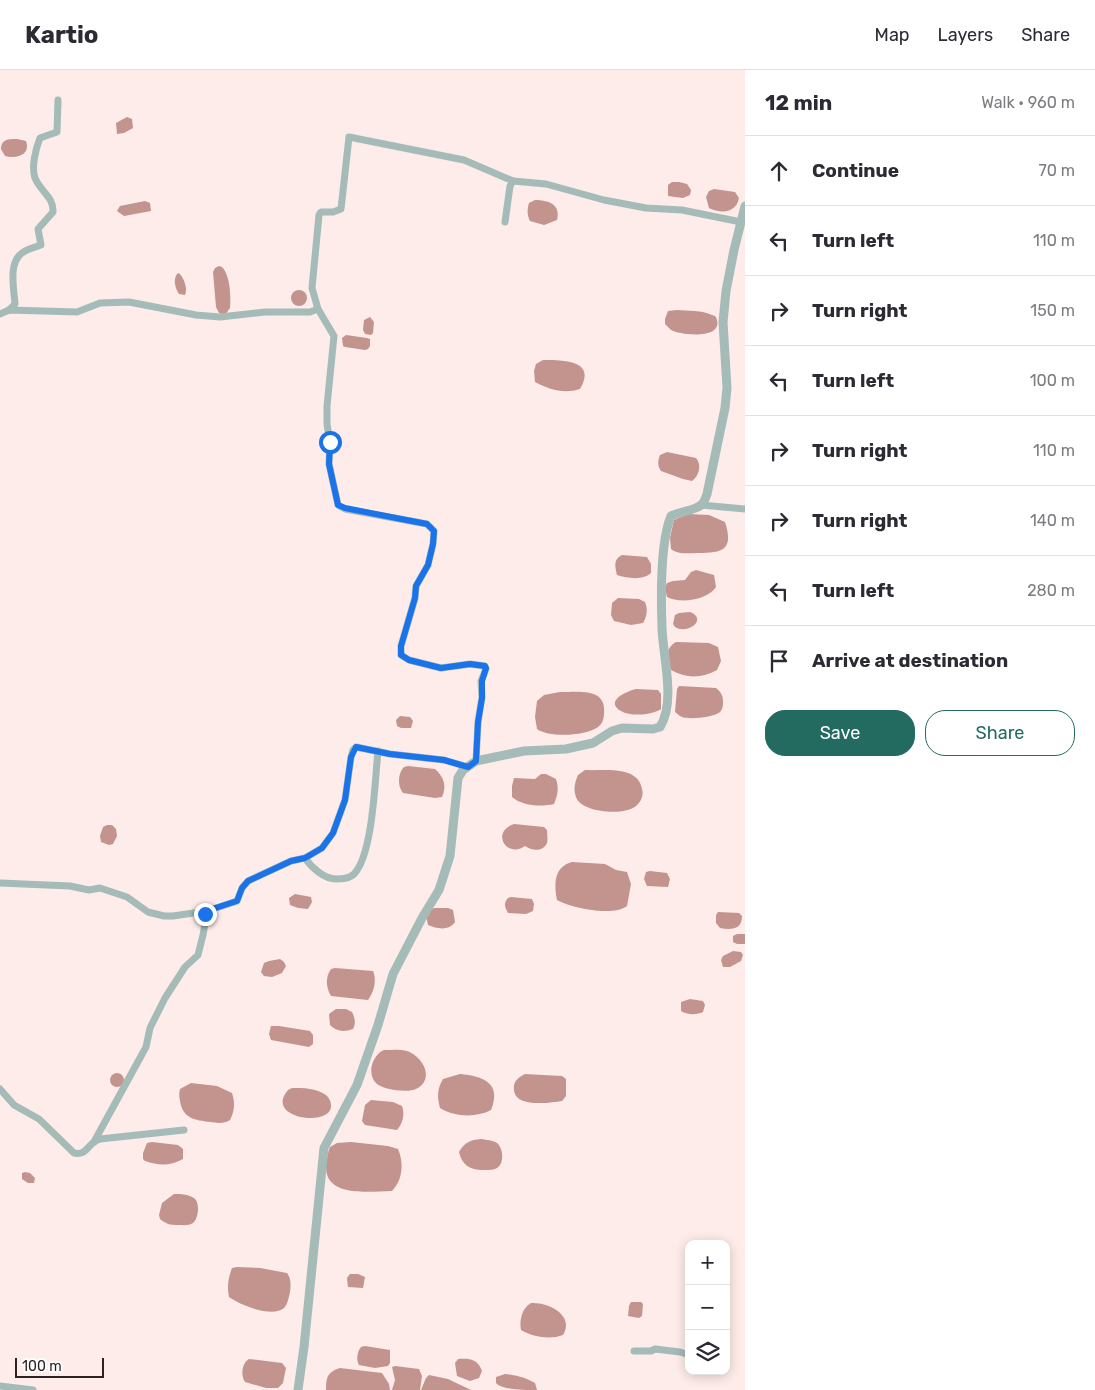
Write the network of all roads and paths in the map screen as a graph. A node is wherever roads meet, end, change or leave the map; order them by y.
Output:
1 (58, 100) dead end
2 (513, 181) junction
3 (745, 206) edge
4 (504, 222) dead end
5 (741, 222) junction
6 (318, 309) junction
7 (9, 310) junction
8 (0, 314) edge
9 (701, 505) junction
10 (745, 509) edge
11 (378, 751) junction
12 (476, 761) junction
13 (468, 767) junction
14 (305, 858) junction
15 (0, 883) edge
16 (206, 911) junction
17 (0, 1088) edge
18 (184, 1130) dead end
19 (95, 1140) junction
20 (634, 1351) dead end
21 (685, 1354) edge
22 (0, 1386) edge
23 (34, 1390) edge
24 (298, 1390) edge

1 - 7 street
2 - 4 street
2 - 5 street
2 - 6 street
3 - 5 street
5 - 9 street
6 - 7 street
6 - 12 street
7 - 8 street
9 - 10 street
9 - 12 street
11 - 13 street
11 - 14 street
11 - 14 street
12 - 13 street
13 - 24 street
14 - 16 street
15 - 16 street
16 - 19 street
17 - 19 street
18 - 19 street
20 - 21 street
22 - 23 street

